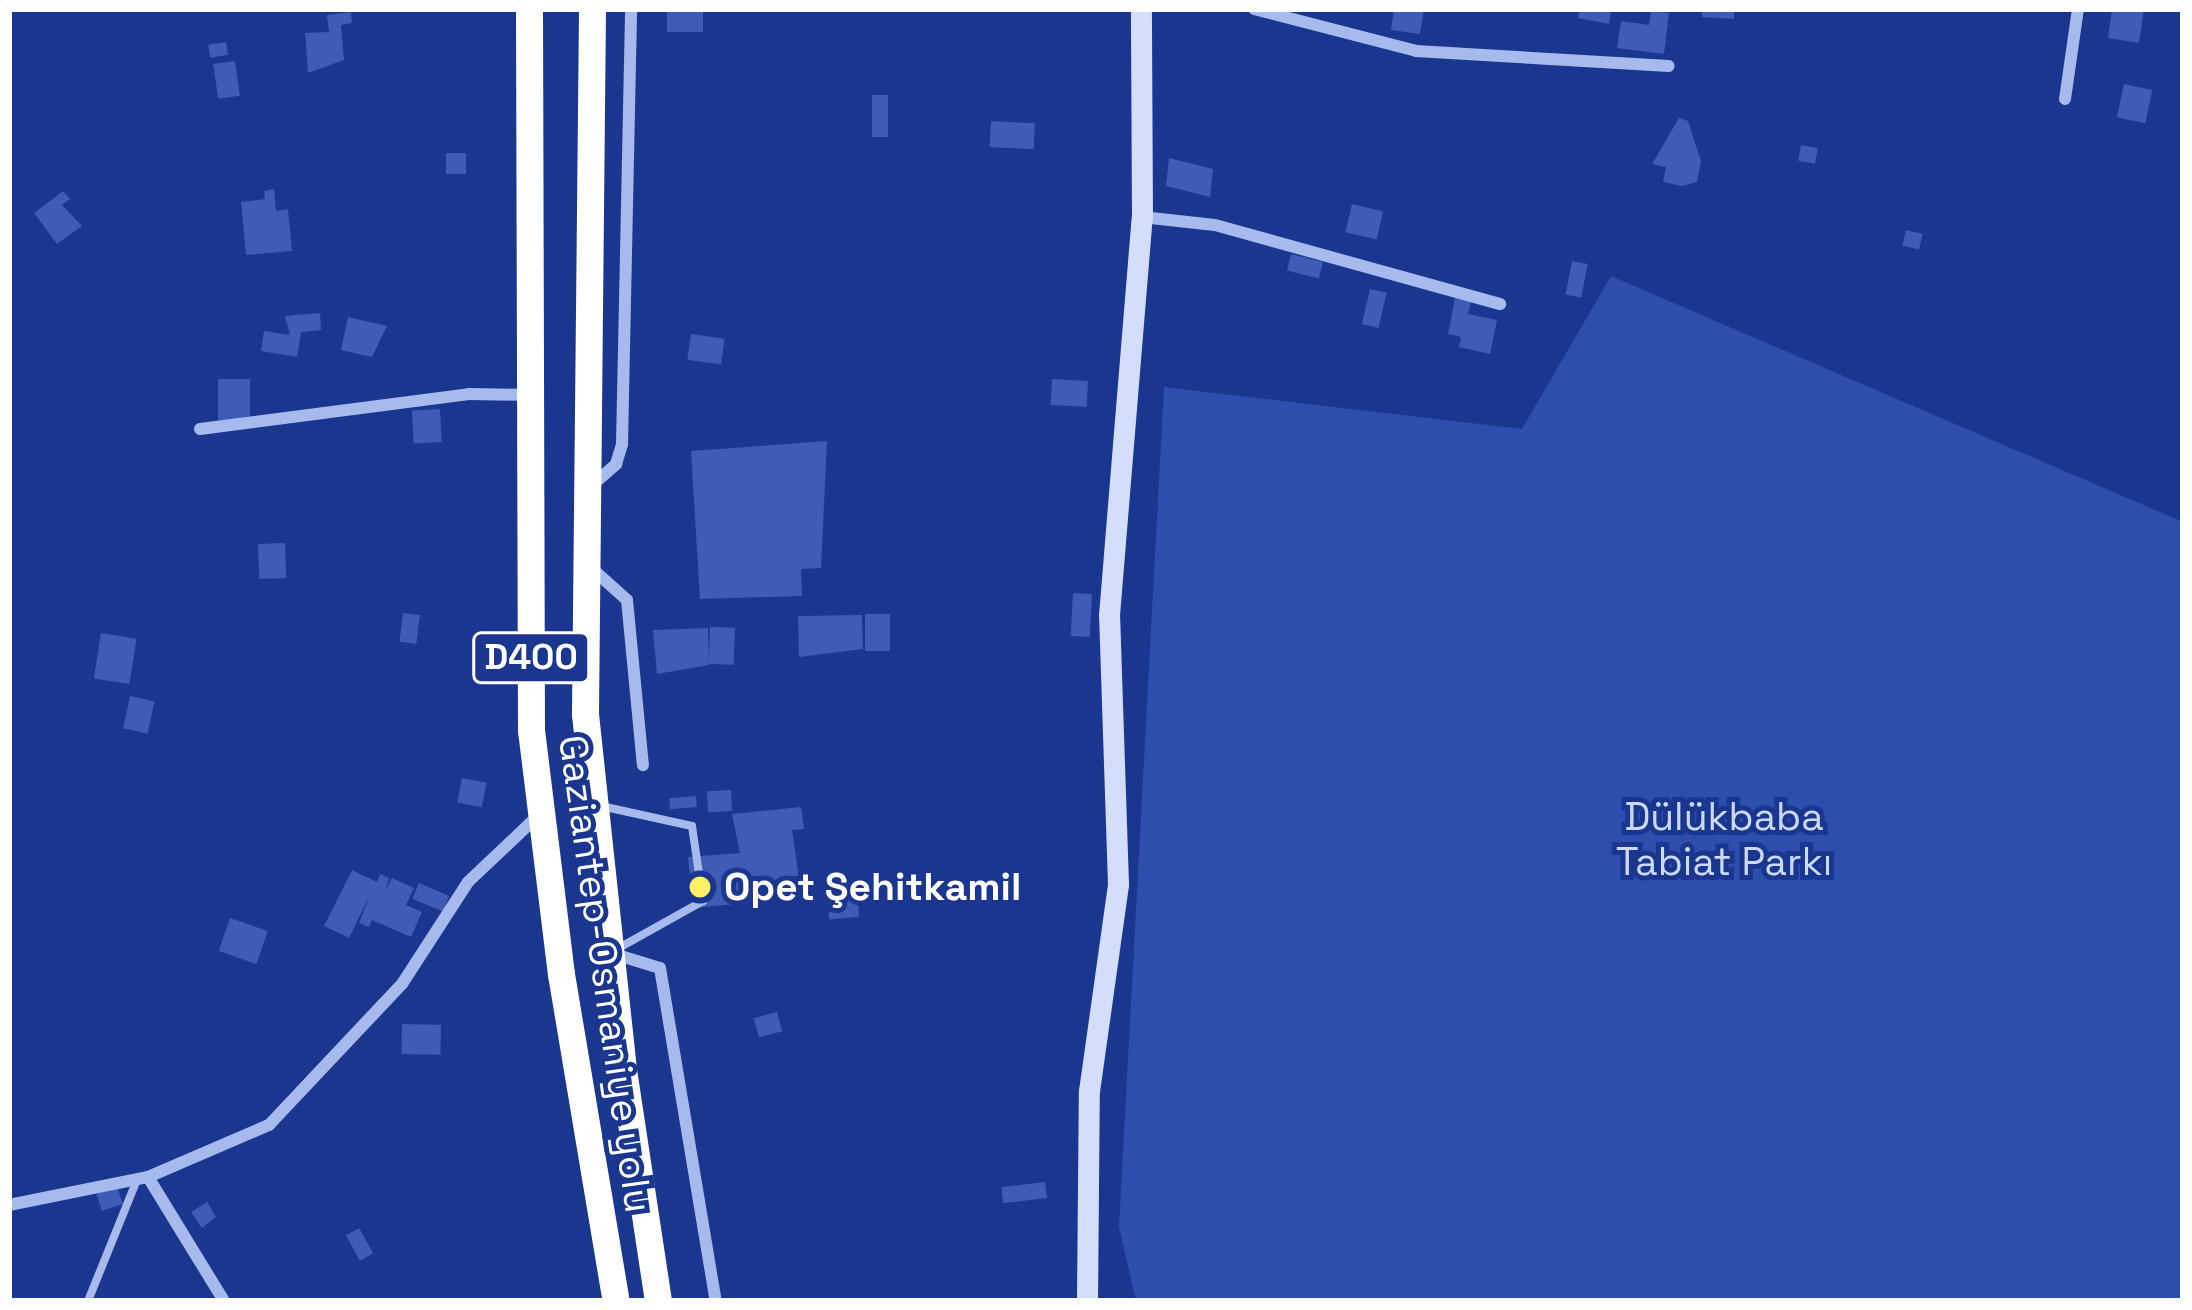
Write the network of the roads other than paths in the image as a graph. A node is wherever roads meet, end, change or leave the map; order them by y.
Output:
1 (530, 9) edge
2 (592, 9) edge
3 (631, 9) edge
4 (1141, 9) edge
5 (1254, 9) edge
6 (2078, 9) edge
7 (1669, 66) dead end
8 (2065, 99) dead end
9 (1142, 217) junction
10 (1500, 304) dead end
11 (531, 394) junction
12 (200, 429) dead end
13 (587, 489) junction
14 (587, 564) junction
15 (643, 765) dead end
16 (595, 804) junction
17 (541, 814) junction
18 (610, 952) junction
19 (142, 1178) junction
20 (9, 1205) edge
21 (88, 1301) edge
22 (224, 1301) edge
23 (616, 1301) edge
24 (658, 1301) edge
25 (716, 1301) edge
26 (1088, 1301) edge

1 - 11 highway, Gaziantep-Osmaniye yolu / D400
2 - 13 highway, Gaziantep-Osmaniye yolu / D400
3 - 13 street
4 - 9 street
5 - 7 street
6 - 8 street
9 - 10 street
9 - 26 street
11 - 12 street
11 - 17 highway, Gaziantep-Osmaniye yolu / D400
13 - 14 highway, Gaziantep-Osmaniye yolu / D400
14 - 15 street
14 - 16 highway, Gaziantep-Osmaniye yolu / D400
16 - 18 highway, Gaziantep-Osmaniye yolu / D400
16 - 18 lane
17 - 19 street
17 - 23 highway, Gaziantep-Osmaniye yolu / D400
18 - 24 highway, Gaziantep-Osmaniye yolu / D400
18 - 25 street
19 - 20 street
19 - 21 lane
19 - 22 street

